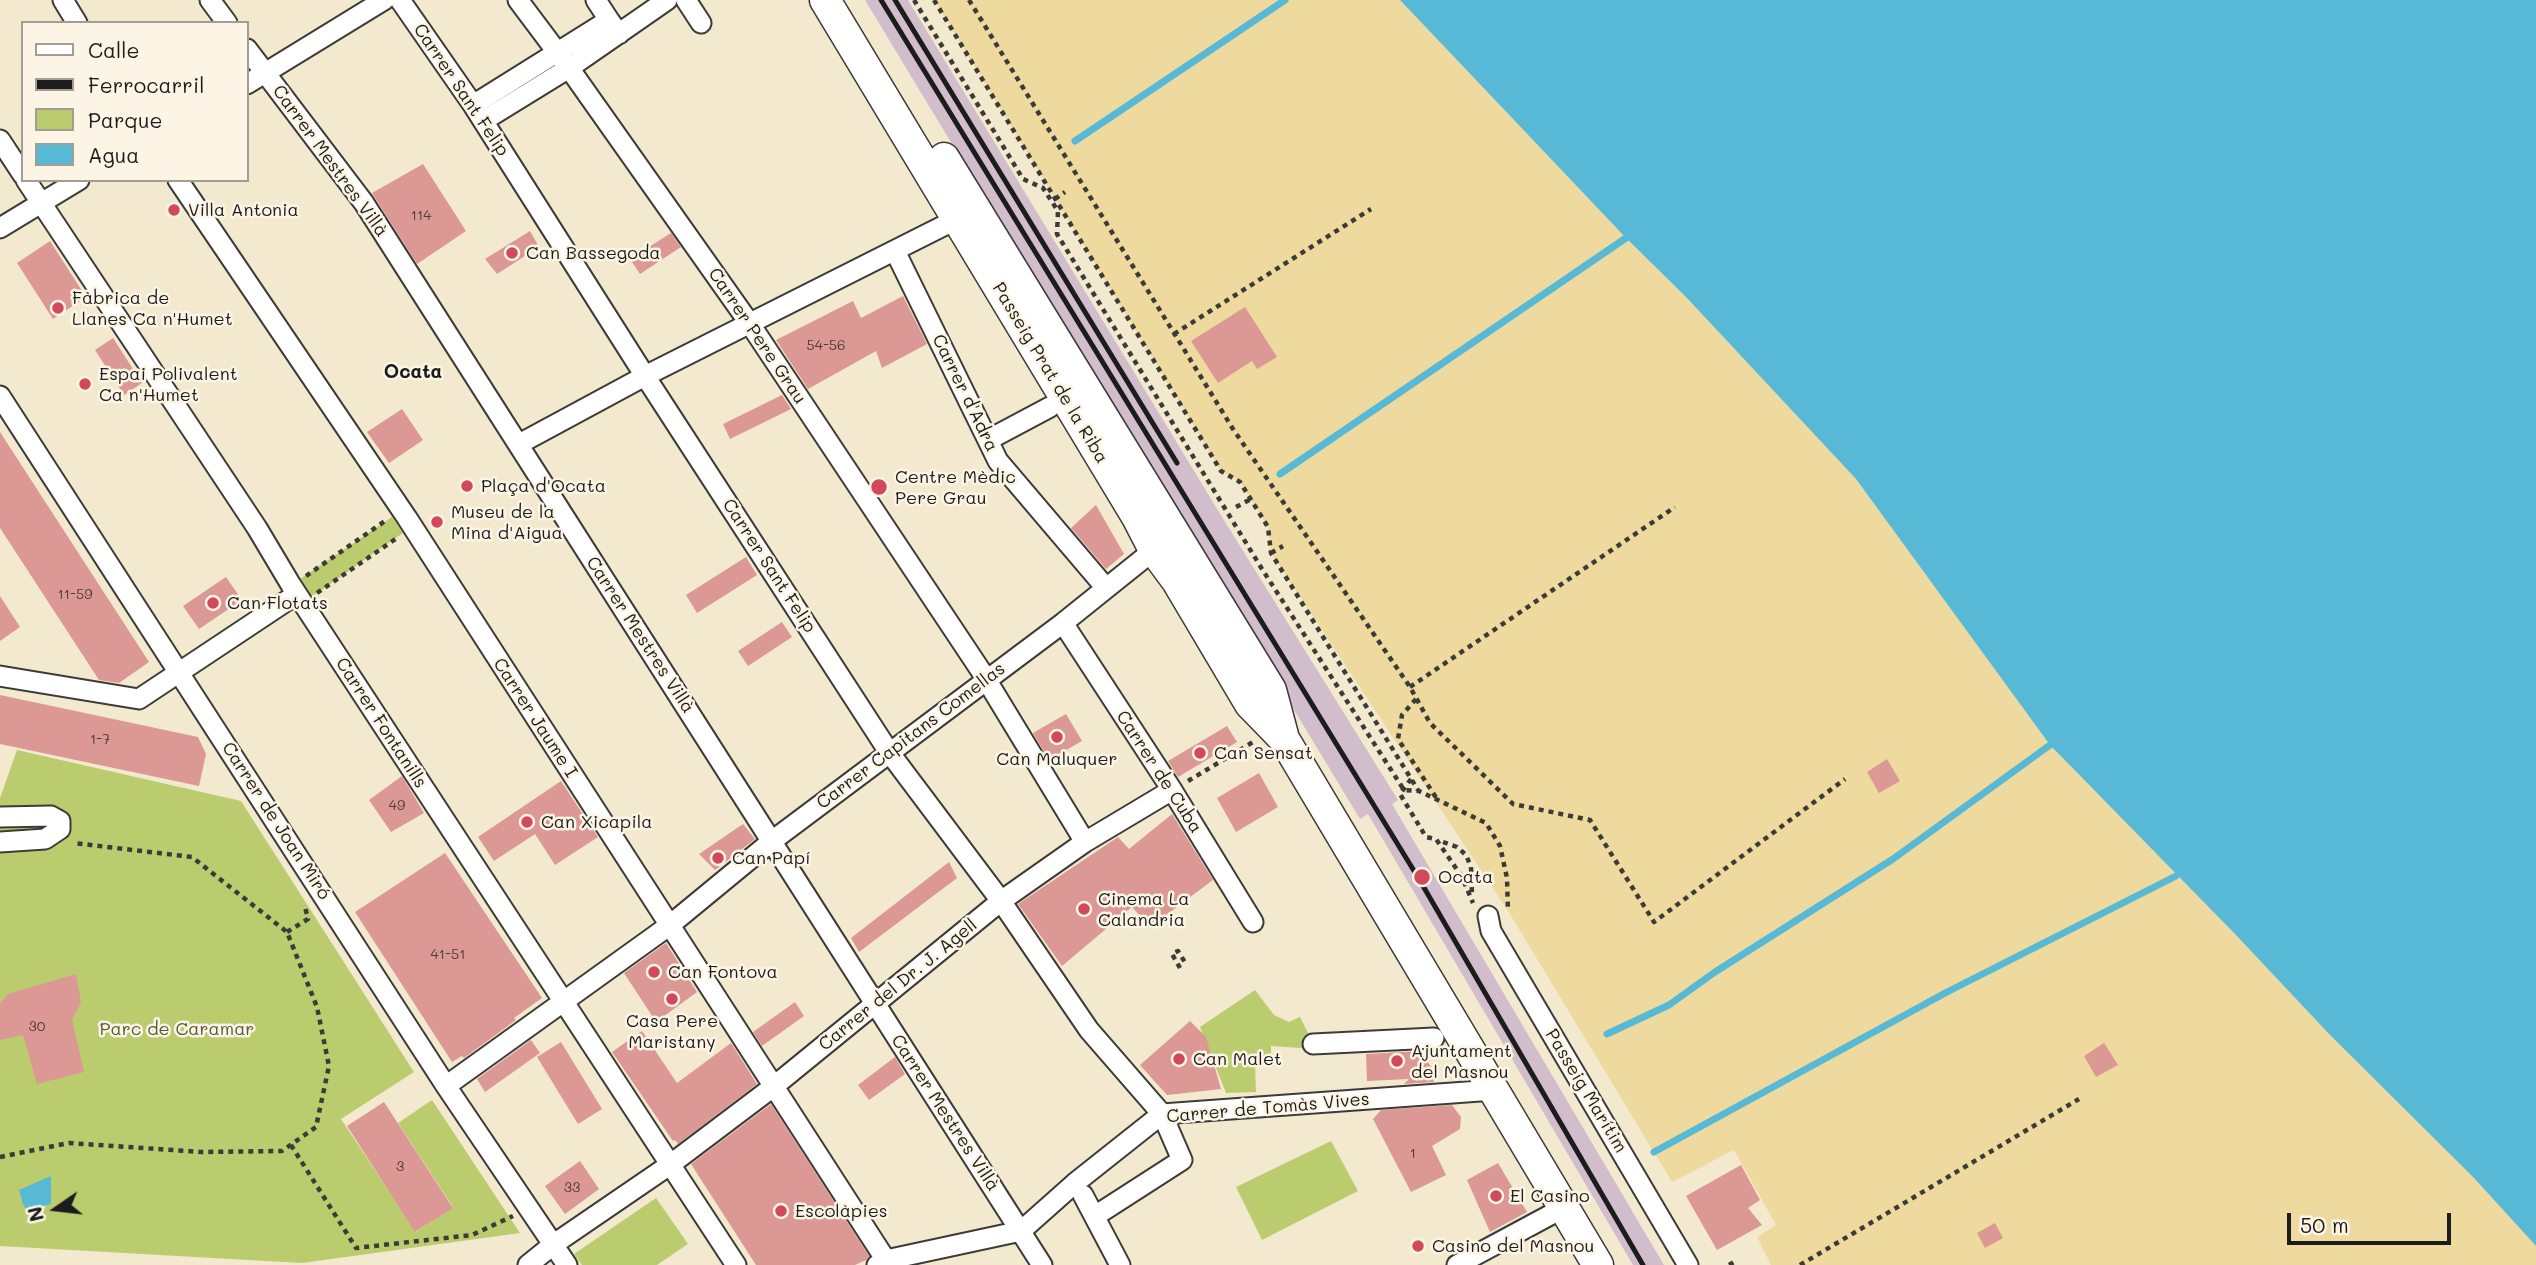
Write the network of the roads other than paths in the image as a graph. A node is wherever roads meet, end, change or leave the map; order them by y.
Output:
1 (63, 0) edge
2 (210, 0) edge
3 (384, 0) edge
4 (400, 0) edge
5 (518, 0) edge
6 (596, 0) edge
7 (667, 0) edge
8 (686, 0) edge
9 (825, 0) edge
10 (848, 0) edge
11 (76, 21) edge
12 (226, 21) edge
13 (701, 23) dead end
14 (614, 27) junction
15 (248, 50) edge
16 (563, 60) junction
17 (265, 73) junction
18 (248, 82) edge
19 (478, 113) junction
20 (0, 140) edge
21 (21, 172) edge
22 (27, 182) edge
23 (76, 182) edge
24 (179, 182) edge
25 (41, 203) junction
26 (957, 219) junction
27 (0, 228) edge
28 (895, 251) junction
29 (750, 324) junction
30 (645, 376) junction
31 (0, 396) edge
32 (1050, 407) dead end
33 (988, 440) junction
34 (519, 444) junction
35 (1154, 550) junction
36 (1105, 588) junction
37 (297, 594) junction
38 (1063, 623) junction
39 (181, 673) junction
40 (0, 676) edge
41 (986, 680) junction
42 (1271, 690) junction
43 (1284, 739) junction
44 (889, 751) junction
45 (1172, 790) junction
46 (0, 817) edge
47 (772, 841) junction
48 (0, 842) edge
49 (1086, 842) junction
50 (1001, 901) junction
51 (1488, 916) dead end
52 (1253, 922) dead end
53 (670, 925) junction
54 (564, 1001) junction
55 (874, 1004) junction
56 (1434, 1038) dead end
57 (1313, 1044) dead end
58 (446, 1086) junction
59 (773, 1087) junction
60 (1494, 1090) junction
61 (1162, 1114) junction
62 (671, 1164) junction
63 (1083, 1195) dead end
64 (1565, 1208) junction
65 (1095, 1216) junction
66 (1021, 1231) junction
67 (554, 1244) junction
68 (884, 1263) edge
69 (528, 1265) edge
70 (567, 1265) edge
71 (736, 1265) edge
72 (1042, 1265) edge
73 (1120, 1265) edge
74 (1457, 1265) edge
75 (1598, 1265) edge
76 (1688, 1265) edge

1 - 11 street
2 - 12 street
3 - 17 street
4 - 19 street, Carrer Sant Felip
5 - 16 street, Carrer Pere Grau
6 - 14 street
7 - 14 street
8 - 13 street
9 - 26 main road, Passeig Prat de la Riba
10 - 42 main road
14 - 16 street
15 - 17 street, Carrer Mestres Villà
16 - 19 street
16 - 29 street, Carrer Pere Grau
17 - 18 street
17 - 34 street, Carrer Mestres Villà
19 - 30 street, Carrer Sant Felip
20 - 21 street
22 - 25 street, Carrer Fontanills
23 - 25 street
24 - 53 street, Carrer Jaume I
25 - 27 street
25 - 37 street, Carrer Fontanills
26 - 28 street
26 - 35 main road, Passeig Prat de la Riba
28 - 29 street
28 - 33 street, Carrer d'Adra
29 - 30 street
29 - 41 street, Carrer Pere Grau
30 - 34 street
30 - 44 street, Carrer Sant Felip
31 - 39 street, Carrer de Joan Miró
32 - 33 street
33 - 36 street, Carrer d'Adra
34 - 47 street, Carrer Mestres Villà
35 - 36 street, Carrer Capitans Comellas
35 - 42 main road
35 - 43 main road, Passeig Prat de la Riba
36 - 38 street, Carrer Capitans Comellas
37 - 39 street
37 - 54 street, Carrer Fontanills
38 - 41 street, Carrer Capitans Comellas
38 - 45 street, Carrer de Cuba
39 - 40 street
39 - 58 street, Carrer de Joan Miró
41 - 44 street, Carrer Capitans Comellas
41 - 49 street, Carrer Pere Grau
42 - 43 main road
43 - 60 main road
44 - 47 street, Carrer Capitans Comellas
44 - 50 street, Carrer Sant Felip
45 - 49 street, Carrer del Dr. J. Agell
45 - 52 street, Carrer de Cuba
46 - 48 street
47 - 53 street, Carrer Capitans Comellas
47 - 55 street, Carrer Mestres Villà
49 - 50 street, Carrer del Dr. J. Agell
50 - 55 street, Carrer del Dr. J. Agell
50 - 61 street, Carrer Sant Felip
51 - 76 street, Passeig Marítim
53 - 54 street, Carrer Capitans Comellas
53 - 59 street, Carrer Jaume I
54 - 58 street, Carrer Capitans Comellas
54 - 62 street, Carrer Fontanills
55 - 59 street, Carrer del Dr. J. Agell
55 - 66 street, Carrer Mestres Villà
56 - 57 street
58 - 67 street, Carrer de Joan Miró
59 - 62 street, Carrer del Dr. J. Agell
59 - 68 street, Carrer Jaume I
60 - 61 street, Carrer de Tomàs Vives
60 - 64 main road
61 - 65 street, Carrer Sant Felip
61 - 66 street, Carrer de Tomàs Vives
62 - 67 street, Carrer del Dr. J. Agell
62 - 71 street, Carrer Fontanills
63 - 65 street
64 - 74 street
64 - 75 main road
65 - 73 street
66 - 68 street, Carrer de Tomàs Vives
66 - 72 street, Carrer Mestres Villà
67 - 69 street, Carrer del Dr. J. Agell
67 - 70 street, Carrer de Joan Miró

